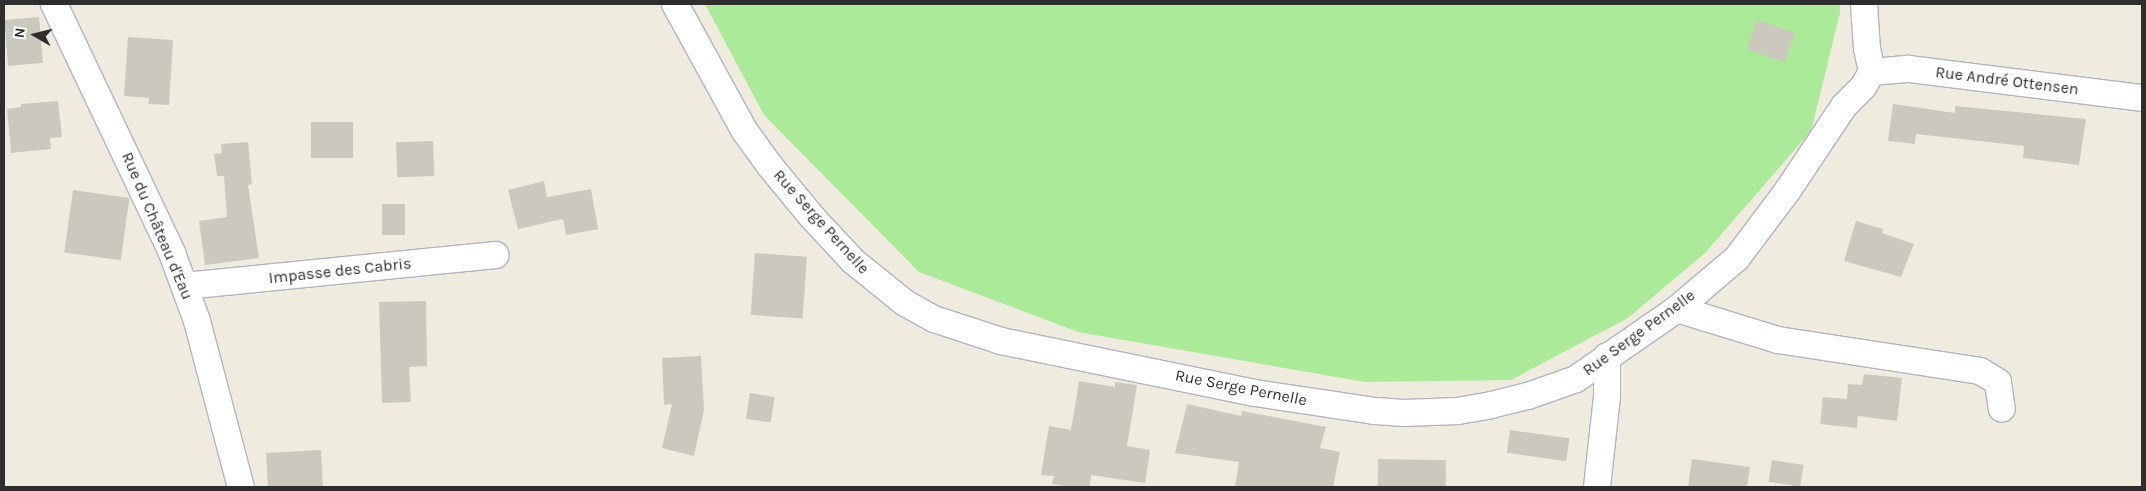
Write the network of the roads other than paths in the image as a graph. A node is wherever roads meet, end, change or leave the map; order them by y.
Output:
1 (51, 4) edge
2 (675, 4) edge
3 (1864, 4) edge
4 (1872, 72) junction
5 (2142, 98) edge
6 (495, 255) dead end
7 (185, 286) junction
8 (1677, 309) junction
9 (1607, 356) junction
10 (2002, 409) dead end
11 (241, 487) edge
12 (1597, 487) edge

1 - 7 street, Rue du Château d'Eau
2 - 9 street, Rue Serge Pernelle
3 - 4 street
4 - 5 street, Rue André Ottensen
4 - 8 street, Rue Serge Pernelle
6 - 7 street, Impasse des Cabris
7 - 11 street, Rue du Château d'Eau
8 - 9 street, Rue Serge Pernelle
8 - 10 street
9 - 12 street

